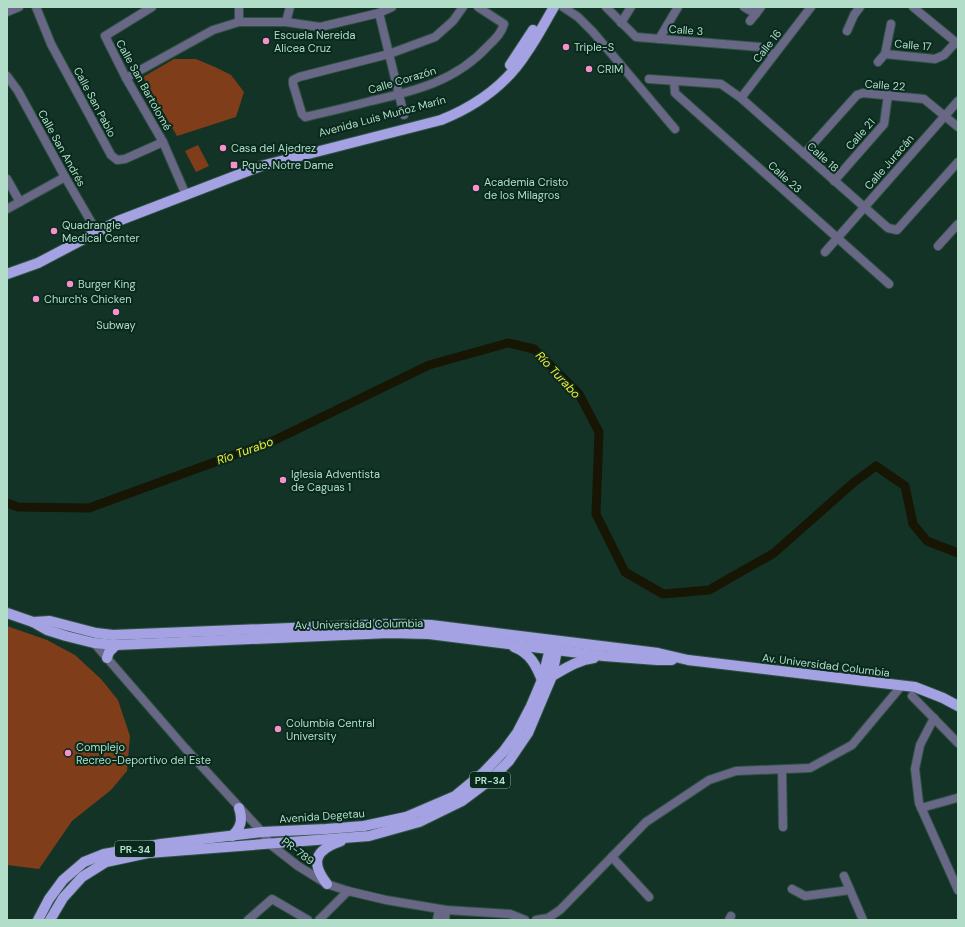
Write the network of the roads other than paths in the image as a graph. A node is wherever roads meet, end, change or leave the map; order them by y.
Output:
1 (19, 7) edge
2 (36, 7) edge
3 (239, 7) edge
4 (290, 7) edge
5 (392, 7) edge
6 (464, 7) edge
7 (478, 7) edge
8 (548, 7) edge
9 (554, 7) edge
10 (564, 7) edge
11 (606, 7) edge
12 (631, 7) edge
13 (678, 7) edge
14 (744, 7) edge
15 (761, 7) edge
16 (811, 7) edge
17 (860, 7) edge
18 (913, 7) edge
19 (149, 8) edge
20 (7, 11) edge
21 (378, 13) junction
22 (756, 14) junction
23 (239, 22) junction
24 (286, 22) junction
25 (750, 22) dead end
26 (621, 23) junction
27 (891, 24) dead end
28 (847, 31) dead end
29 (659, 39) junction
30 (957, 43) edge
31 (389, 54) junction
32 (885, 54) junction
33 (774, 55) junction
34 (878, 62) dead end
35 (7, 76) edge
36 (126, 78) junction
37 (649, 79) dead end
38 (674, 81) junction
39 (399, 94) junction
40 (888, 95) junction
41 (741, 98) junction
42 (958, 101) edge
43 (404, 115) dead end
44 (447, 115) junction
45 (945, 116) junction
46 (958, 127) edge
47 (675, 129) dead end
48 (163, 142) junction
49 (804, 154) junction
50 (958, 162) edge
51 (65, 177) junction
52 (7, 179) edge
53 (834, 181) junction
54 (184, 192) junction
55 (20, 202) junction
56 (864, 207) junction
57 (7, 209) edge
58 (958, 224) edge
59 (96, 229) junction
60 (837, 238) junction
61 (938, 246) dead end
62 (825, 252) dead end
63 (7, 268) edge
64 (7, 274) edge
65 (889, 284) dead end
66 (7, 613) edge
67 (33, 622) junction
68 (61, 624) junction
69 (471, 630) junction
70 (166, 633) junction
71 (240, 635) junction
72 (94, 642) junction
73 (506, 644) junction
74 (116, 645) junction
75 (554, 649) junction
76 (624, 649) junction
77 (604, 656) junction
78 (107, 658) junction
79 (688, 660) junction
80 (552, 676) junction
81 (542, 680) junction
82 (901, 686) junction
83 (912, 696) dead end
84 (958, 706) edge
85 (934, 718) junction
86 (958, 743) edge
87 (782, 770) junction
88 (957, 798) edge
89 (240, 808) junction
90 (921, 808) junction
91 (783, 827) dead end
92 (262, 832) junction
93 (232, 836) junction
94 (356, 837) junction
95 (271, 845) junction
96 (612, 857) junction
97 (844, 876) dead end
98 (327, 884) junction
99 (792, 888) dead end
100 (850, 890) junction
101 (958, 890) edge
102 (348, 891) junction
103 (649, 897) dead end
104 (443, 909) junction
105 (38, 920) edge
106 (50, 920) edge
107 (248, 920) edge
108 (308, 920) edge
109 (319, 920) edge
110 (437, 920) edge
111 (445, 920) edge
112 (525, 920) edge
113 (536, 920) edge
114 (863, 920) edge

1 - 20 street
2 - 48 street, Calle San Pablo
3 - 23 street
4 - 24 street
5 - 21 street
6 - 31 street
7 - 39 street, Calle Corazón
8 - 44 main road, Avenida Luis Muñoz Marín
9 - 44 main road, Avenida Luis Muñoz Marín
10 - 47 street
11 - 26 street, Calle 3
12 - 26 street
13 - 29 street
14 - 22 street
15 - 22 street
16 - 33 street, Calle 16
17 - 28 street
18 - 30 street
19 - 36 street, Calle San Bartolomé
21 - 24 street
21 - 31 street
22 - 25 street
23 - 24 street
23 - 36 street
26 - 29 street, Calle 3
27 - 32 street
29 - 33 street, Calle 3
30 - 32 street, Calle 17
31 - 39 street
31 - 39 street, Calle Corazón
32 - 34 street
33 - 41 street, Calle 16
35 - 51 street, Calle San Andrés
36 - 48 street, Calle San Bartolomé
37 - 38 street, Calle 18
38 - 41 street, Calle 18
38 - 60 street, Calle 23
39 - 43 street
40 - 45 street, Calle 22
40 - 49 street, Calle 22
40 - 53 street, Calle 21
41 - 49 street, Calle 18
42 - 45 street, Calle Juracán
44 - 54 main road, Avenida Luis Muñoz Marín
45 - 46 street, Calle 22
45 - 56 street, Calle Juracán
48 - 54 street, Calle San Bartolomé
49 - 53 street, Calle 18
50 - 56 street, Calle 18
51 - 55 street
51 - 59 street, Calle San Andrés
52 - 55 street
53 - 56 street, Calle 18
54 - 59 main road, Avenida Luis Muñoz Marín
55 - 57 street
56 - 60 street, Calle Juracán
58 - 61 street
59 - 63 main road, Avenida Luis Muñoz Marín
59 - 64 main road, Avenida Luis Muñoz Marín
60 - 62 street, Calle Juracán
60 - 65 street, Calle 23
66 - 67 main road, Av. Universidad Columbia
67 - 68 main road, Av. Universidad Columbia
67 - 72 main road, Av. Universidad Columbia
68 - 70 main road, Av. Universidad Columbia
68 - 72 main road
69 - 71 main road, Av. Universidad Columbia
69 - 75 main road
69 - 76 main road, Av. Universidad Columbia
70 - 71 main road, Av. Universidad Columbia
70 - 72 main road
71 - 73 main road, Av. Universidad Columbia
71 - 74 main road, Av. Universidad Columbia
72 - 74 main road, Av. Universidad Columbia
72 - 78 street, PR-789 / PR-789
73 - 75 main road, Av. Universidad Columbia
73 - 81 main road
74 - 78 main road
75 - 76 main road
75 - 77 main road, Av. Universidad Columbia
75 - 80 main road, PR-34
75 - 81 main road, Avenida Degetau / PR-34
76 - 79 main road, Av. Universidad Columbia
77 - 79 main road, Av. Universidad Columbia
77 - 80 main road
78 - 89 street, PR-789 / PR-789
79 - 82 main road, Av. Universidad Columbia
80 - 94 main road, PR-34
81 - 92 main road, Avenida Degetau / PR-34
82 - 84 main road, Av. Universidad Columbia
82 - 87 street
83 - 85 street
85 - 86 street
85 - 90 street
87 - 91 street
87 - 96 street
88 - 90 street
89 - 92 street, PR-789 / PR-789
89 - 93 main road
90 - 101 street
92 - 93 main road, Avenida Degetau / PR-34
92 - 95 street, PR-789 / PR-789
93 - 105 main road, Avenida Degetau / PR-34
94 - 95 main road, PR-34
94 - 98 main road
95 - 98 street, PR-789 / PR-789
95 - 106 main road, PR-34
96 - 103 street
96 - 113 street
97 - 100 street
98 - 102 street, PR-789 / PR-789
99 - 100 street
100 - 114 street
102 - 104 street, PR-789 / PR-789
102 - 109 street
104 - 110 street
104 - 111 street
104 - 112 street, PR-789 / PR-789
107 - 108 street

